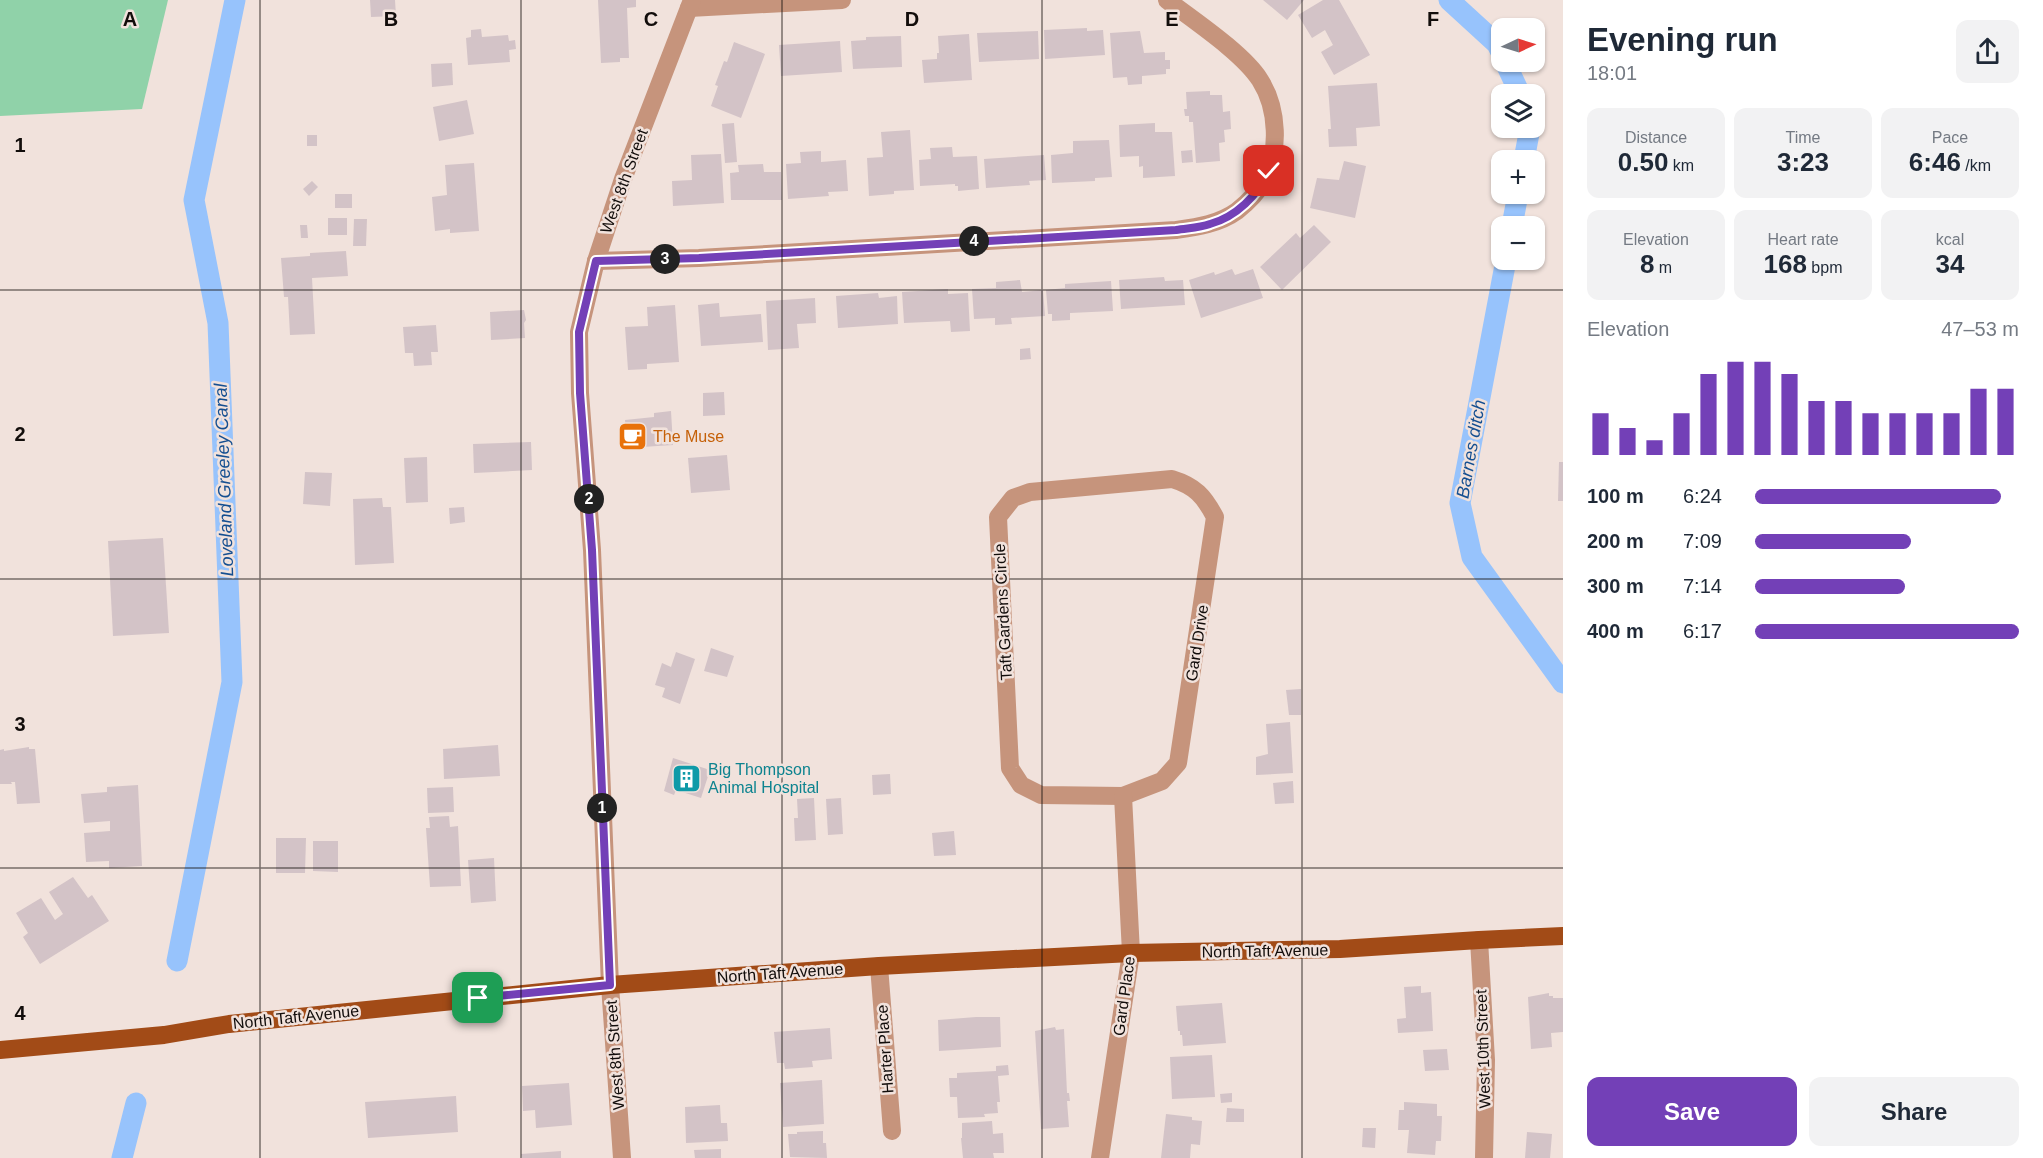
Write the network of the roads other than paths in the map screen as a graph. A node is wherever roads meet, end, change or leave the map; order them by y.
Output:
1 (842, 0) edge
2 (1167, 0) edge
3 (690, 4) edge
4 (596, 261) junction
5 (1172, 479) joint
6 (1123, 796) junction
7 (1563, 936) edge
8 (1479, 940) junction
9 (1131, 953) junction
10 (879, 966) junction
11 (610, 985) junction
12 (0, 1050) edge
13 (892, 1131) dead end
14 (622, 1158) edge
15 (1100, 1158) edge
16 (1484, 1158) edge

1 - 3 street
2 - 4 street
3 - 4 street, West 8th Street
4 - 11 street, West 8th Street
5 - 6 street, Gard Drive
5 - 6 street, Taft Gardens Circle
6 - 9 street, Gard Place
7 - 8 main road, North Taft Avenue
8 - 9 main road, North Taft Avenue
8 - 16 street, West 10th Street
9 - 10 main road, North Taft Avenue
9 - 15 street, Gard Place
10 - 11 main road, North Taft Avenue
10 - 13 street, Harter Place
11 - 12 main road, North Taft Avenue
11 - 14 street, West 8th Street

